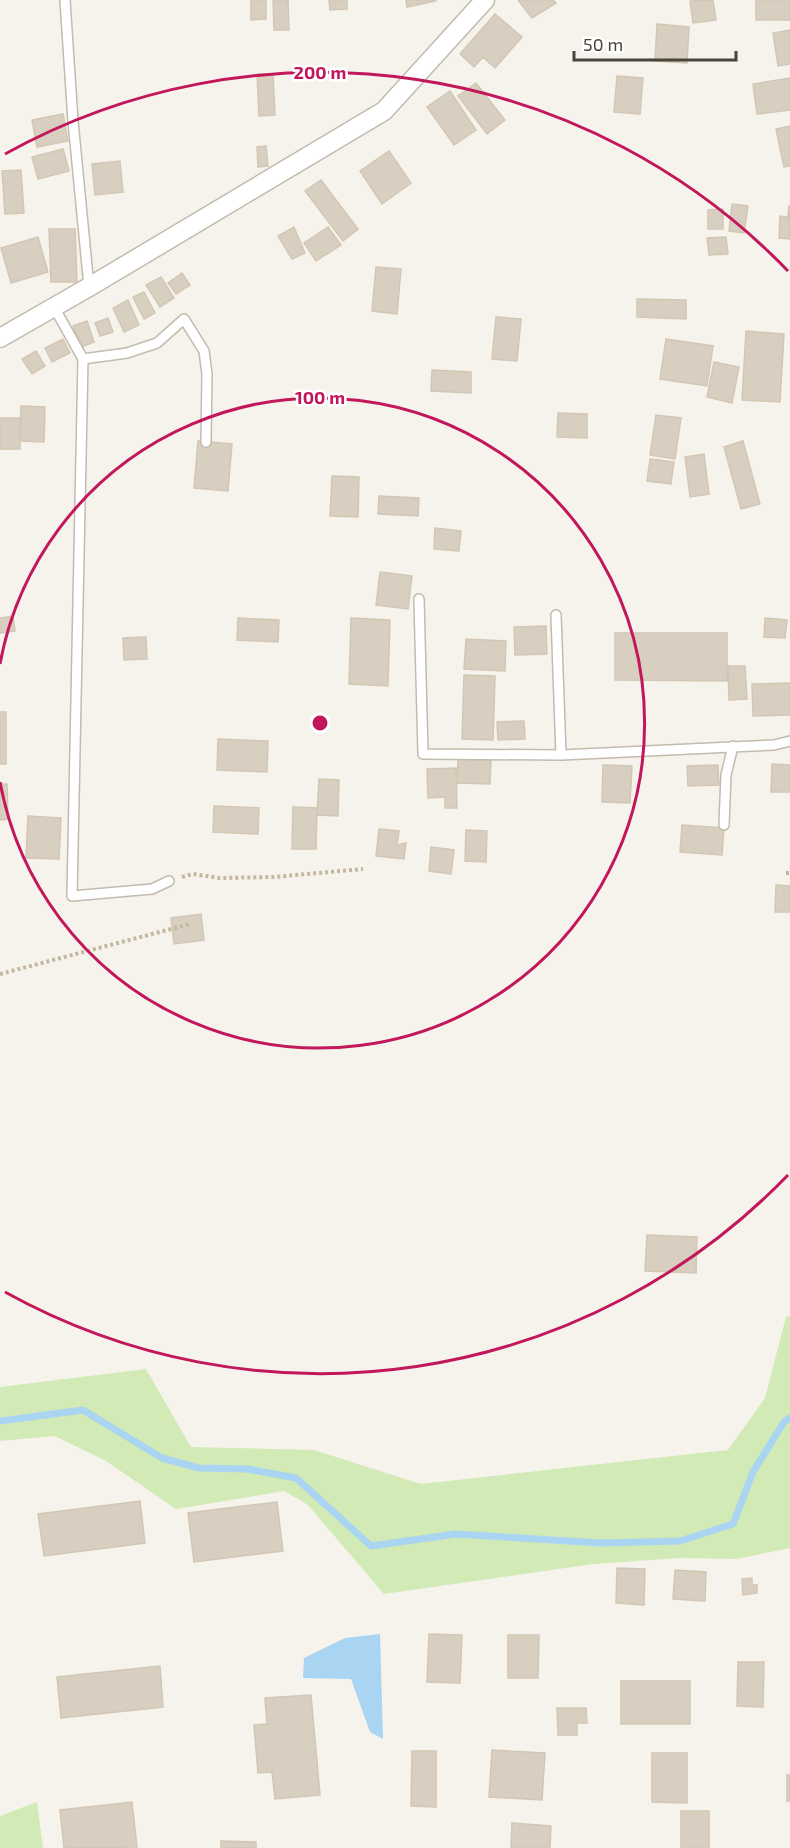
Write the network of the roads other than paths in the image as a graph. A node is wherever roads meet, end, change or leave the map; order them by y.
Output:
1 (65, 0) edge
2 (485, 0) edge
3 (89, 287) junction
4 (54, 308) junction
5 (0, 338) edge
6 (82, 359) junction
7 (206, 442) dead end
8 (418, 599) dead end
9 (556, 615) dead end
10 (790, 741) edge
11 (733, 746) junction
12 (561, 755) junction
13 (724, 825) dead end
14 (170, 881) road end

1 - 3 lane
2 - 3 street
3 - 4 street
4 - 5 street
4 - 6 lane
6 - 7 lane
6 - 14 lane
8 - 12 lane
9 - 12 lane
10 - 11 lane
11 - 12 lane
11 - 13 lane

